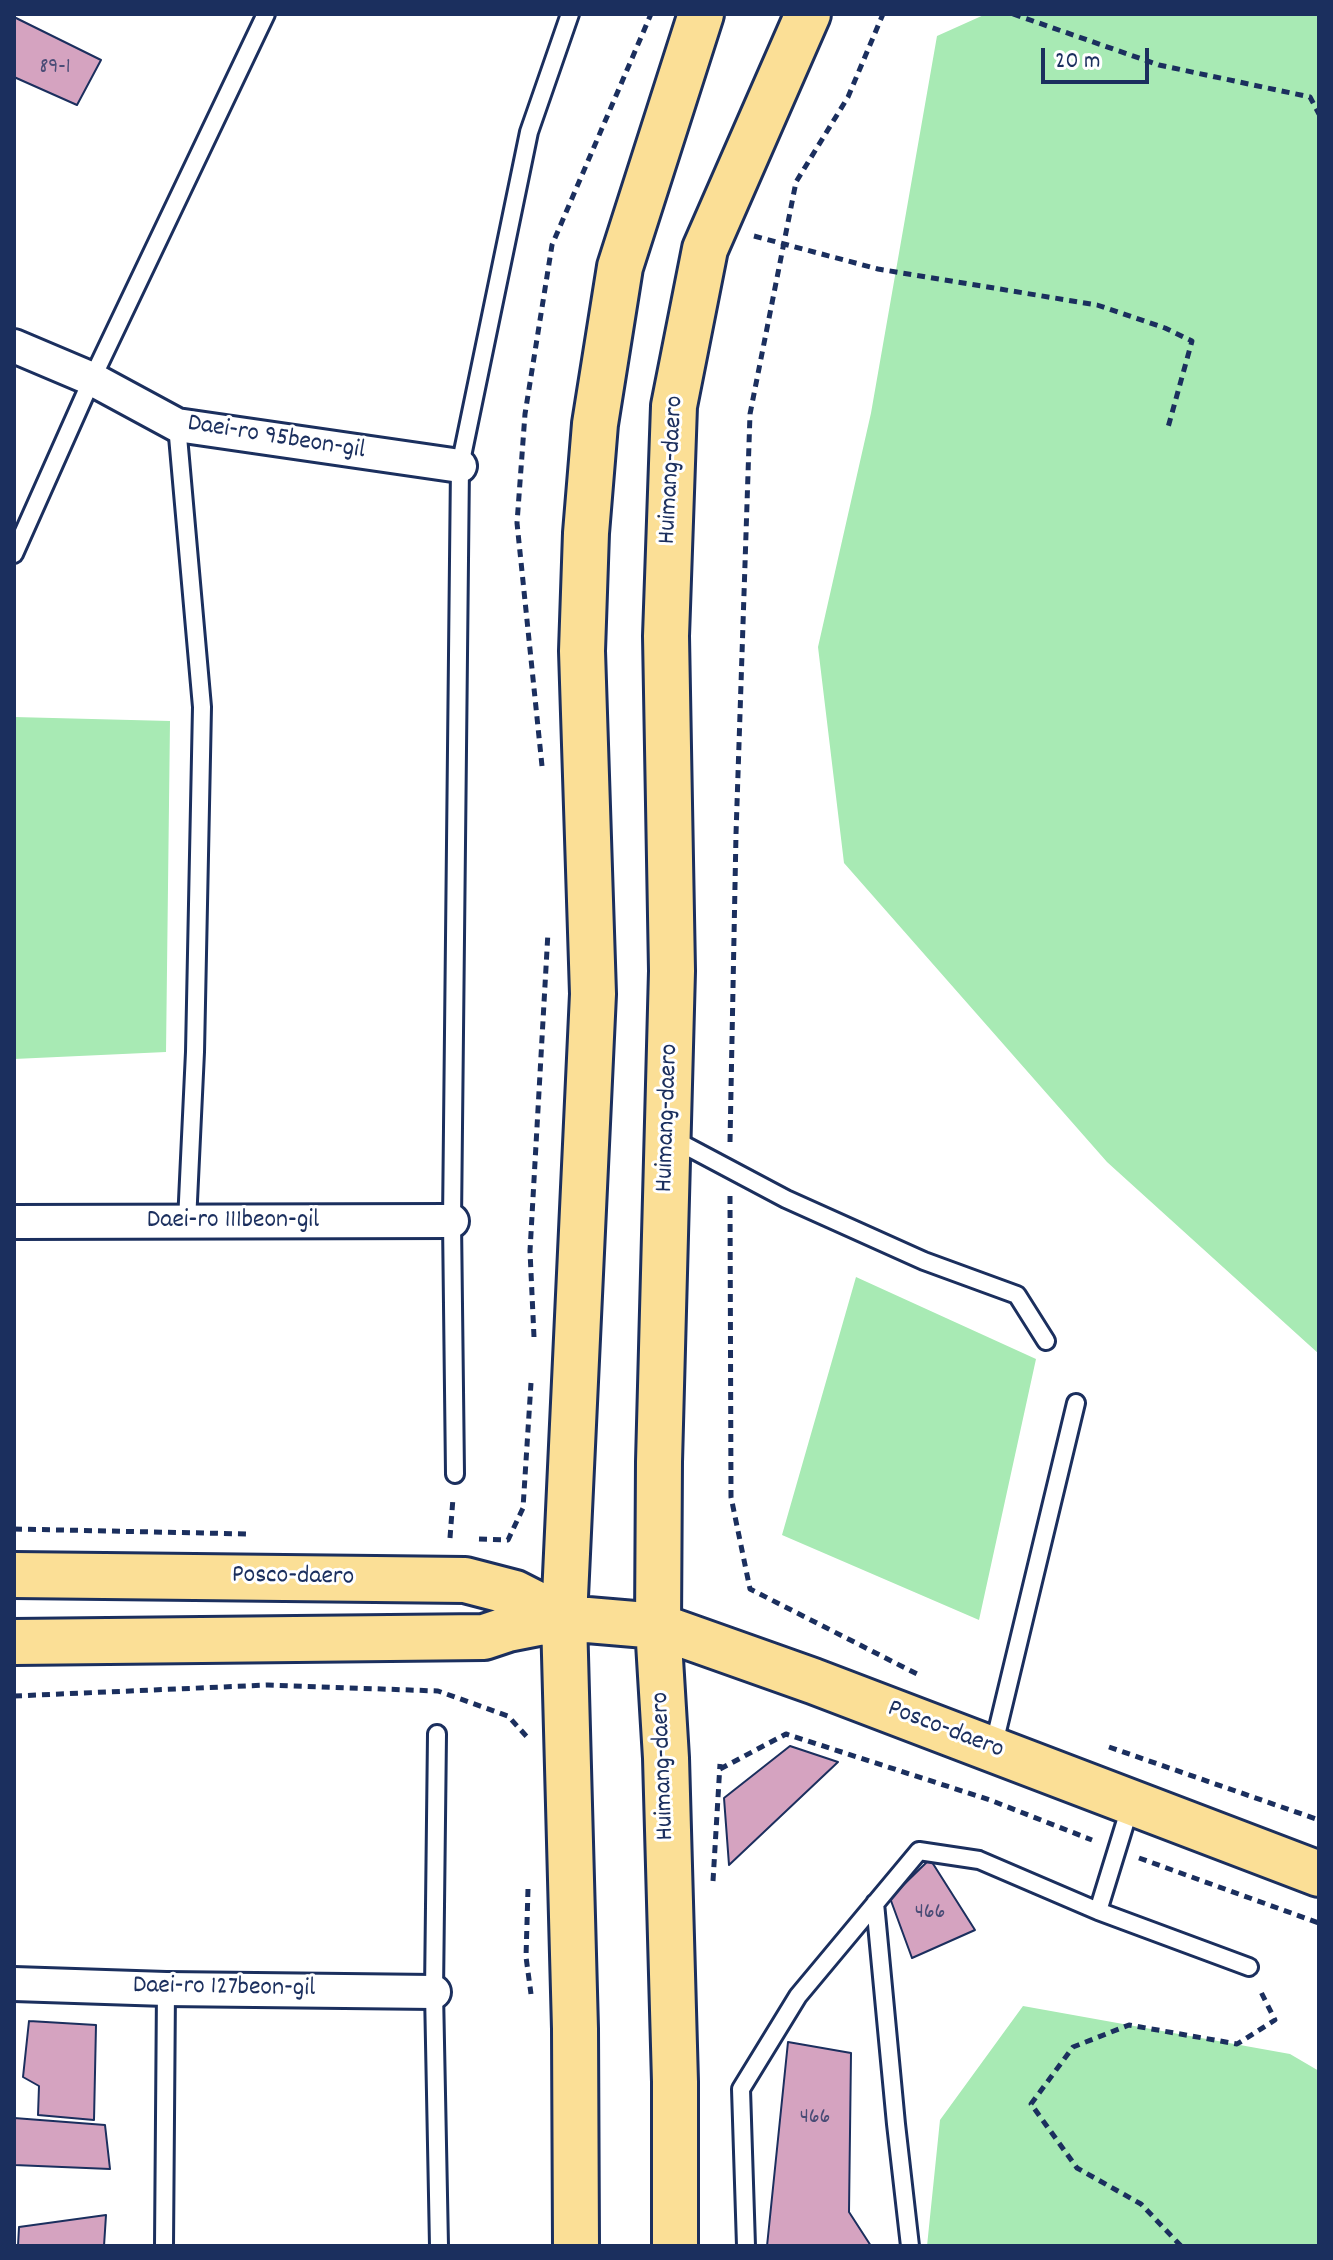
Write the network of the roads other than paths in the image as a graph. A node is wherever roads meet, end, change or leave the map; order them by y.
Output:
1 (266, 14) edge
2 (570, 14) edge
3 (701, 14) edge
4 (808, 14) edge
5 (14, 346) edge
6 (92, 379) junction
7 (177, 425) junction
8 (460, 466) junction
9 (14, 554) edge
10 (668, 1136) junction
11 (452, 1221) junction
12 (14, 1222) edge
13 (187, 1222) junction
14 (1046, 1341) dead end
15 (1076, 1403) dead end
16 (455, 1474) road end
17 (14, 1575) edge
18 (564, 1618) junction
19 (658, 1626) junction
20 (14, 1642) edge
21 (437, 1734) dead end
22 (993, 1749) junction
23 (1132, 1803) junction
24 (1319, 1874) edge
25 (875, 1903) junction
26 (1098, 1911) junction
27 (1249, 1967) road end
28 (14, 1984) edge
29 (166, 1989) junction
30 (434, 1992) junction
31 (164, 2246) edge
32 (439, 2246) edge
33 (576, 2246) edge
34 (675, 2246) edge
35 (746, 2246) edge
36 (910, 2246) edge

1 - 6 lane
2 - 8 lane
3 - 18 main road
4 - 10 main road, Huimang-daero
5 - 6 street, Daei-ro 95beon-gil
6 - 7 street, Daei-ro 95beon-gil
6 - 9 lane
7 - 8 street, Daei-ro 95beon-gil
7 - 13 lane
8 - 11 lane
10 - 14 lane
10 - 19 main road, Huimang-daero
11 - 13 street, Daei-ro 111beon-gil
11 - 16 lane
12 - 13 street, Daei-ro 111beon-gil
15 - 22 lane
17 - 18 main road, Posco-daero
18 - 19 main road, Posco-daero
18 - 20 main road, Posco-daero
18 - 33 main road
19 - 22 main road, Posco-daero
19 - 34 main road, Huimang-daero
21 - 30 lane
22 - 23 main road, Posco-daero
23 - 24 main road, Posco-daero
23 - 26 lane
25 - 26 lane
25 - 35 lane
25 - 36 lane
26 - 27 lane
28 - 29 street, Daei-ro 127beon-gil
29 - 30 street, Daei-ro 127beon-gil
29 - 31 lane
30 - 32 lane

